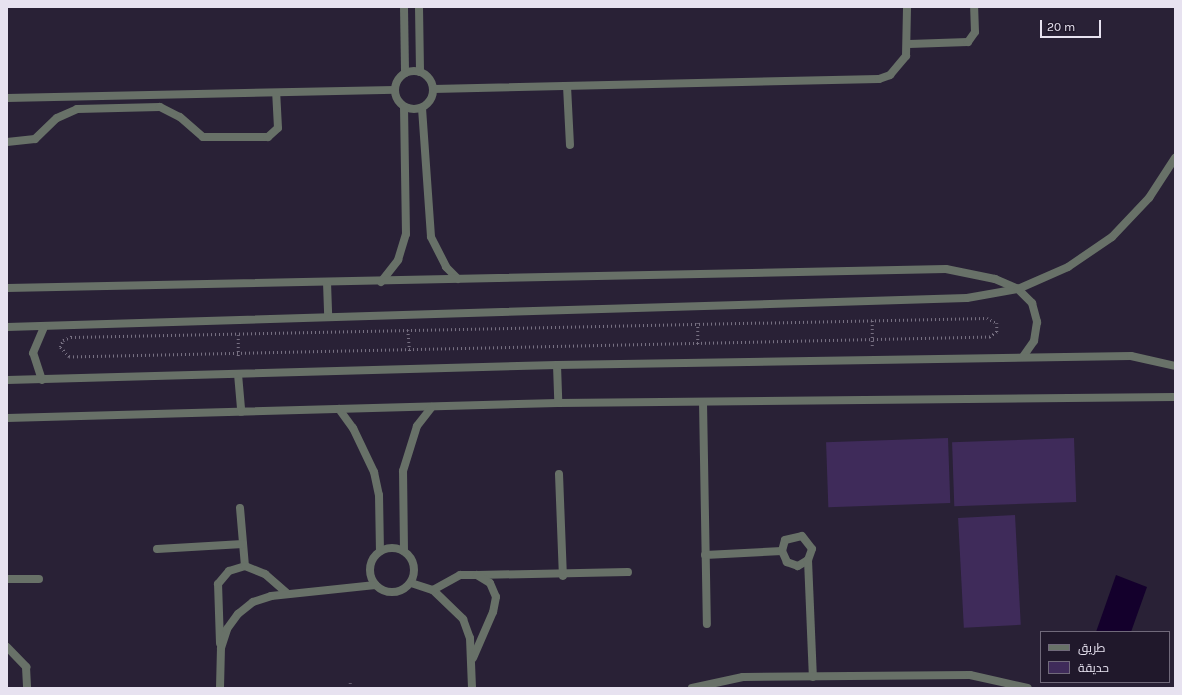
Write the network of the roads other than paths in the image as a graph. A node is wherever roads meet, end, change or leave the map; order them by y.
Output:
1 (404, 7) edge
2 (419, 7) edge
3 (907, 7) edge
4 (974, 7) edge
5 (909, 44) junction
6 (420, 72) junction
7 (405, 73) junction
8 (567, 86) junction
9 (433, 89) junction
10 (395, 90) junction
11 (276, 92) junction
12 (7, 98) edge
13 (404, 107) junction
14 (422, 108) junction
15 (7, 142) edge
16 (570, 145) dead end
17 (1175, 158) edge
18 (458, 279) junction
19 (326, 282) junction
20 (380, 282) junction
21 (7, 288) edge
22 (1018, 289) junction
23 (328, 316) junction
24 (7, 327) edge
25 (44, 327) junction
26 (1023, 357) junction
27 (556, 365) junction
28 (1175, 366) edge
29 (238, 374) junction
30 (7, 380) edge
31 (42, 380) junction
32 (1175, 397) edge
33 (702, 402) junction
34 (558, 403) junction
35 (432, 406) junction
36 (339, 409) junction
37 (241, 412) junction
38 (7, 418) edge
39 (559, 474) dead end
40 (240, 508) dead end
41 (243, 544) junction
42 (157, 549) dead end
43 (380, 551) junction
44 (404, 551) junction
45 (782, 551) junction
46 (705, 555) junction
47 (808, 560) junction
48 (245, 566) junction
49 (628, 572) dead end
50 (477, 574) junction
51 (563, 576) junction
52 (7, 579) edge
53 (40, 579) dead end
54 (411, 583) junction
55 (375, 585) junction
56 (433, 590) junction
57 (288, 594) junction
58 (707, 624) dead end
59 (7, 647) edge
60 (221, 648) junction
61 (472, 658) junction
62 (813, 677) junction
63 (27, 688) edge
64 (220, 688) edge
65 (472, 688) edge
66 (692, 688) edge
67 (1028, 688) edge

1 - 7 street
2 - 6 street
3 - 5 street
4 - 5 street
5 - 8 street
6 - 7 street
6 - 9 street
7 - 10 street
8 - 9 street
8 - 16 street
9 - 14 street
10 - 11 street
10 - 13 street
11 - 12 street
11 - 15 street
13 - 14 street
13 - 20 street
14 - 18 street
17 - 22 street
18 - 20 street
18 - 22 street
19 - 20 street
19 - 21 street
19 - 23 street
22 - 23 street
22 - 26 street
23 - 25 street
24 - 25 street
25 - 31 street
26 - 27 street
26 - 28 street
27 - 29 street
27 - 34 street
29 - 31 street
29 - 37 street
30 - 31 street
32 - 33 street
33 - 34 street
33 - 46 street
34 - 35 street
35 - 36 street
35 - 44 street
36 - 37 street
36 - 43 street
37 - 38 street
39 - 51 street
40 - 41 street
41 - 42 street
41 - 48 street
43 - 44 street
43 - 55 street
44 - 54 street
45 - 46 street
45 - 47 street
45 - 47 street
46 - 58 street
47 - 62 street
48 - 57 street
48 - 60 street
49 - 51 street
50 - 51 street
50 - 56 street
50 - 61 street
52 - 53 street
54 - 55 street
54 - 56 street
55 - 57 street
56 - 61 street
57 - 60 street
59 - 63 street
60 - 64 street
61 - 65 street
62 - 66 street
62 - 67 street

